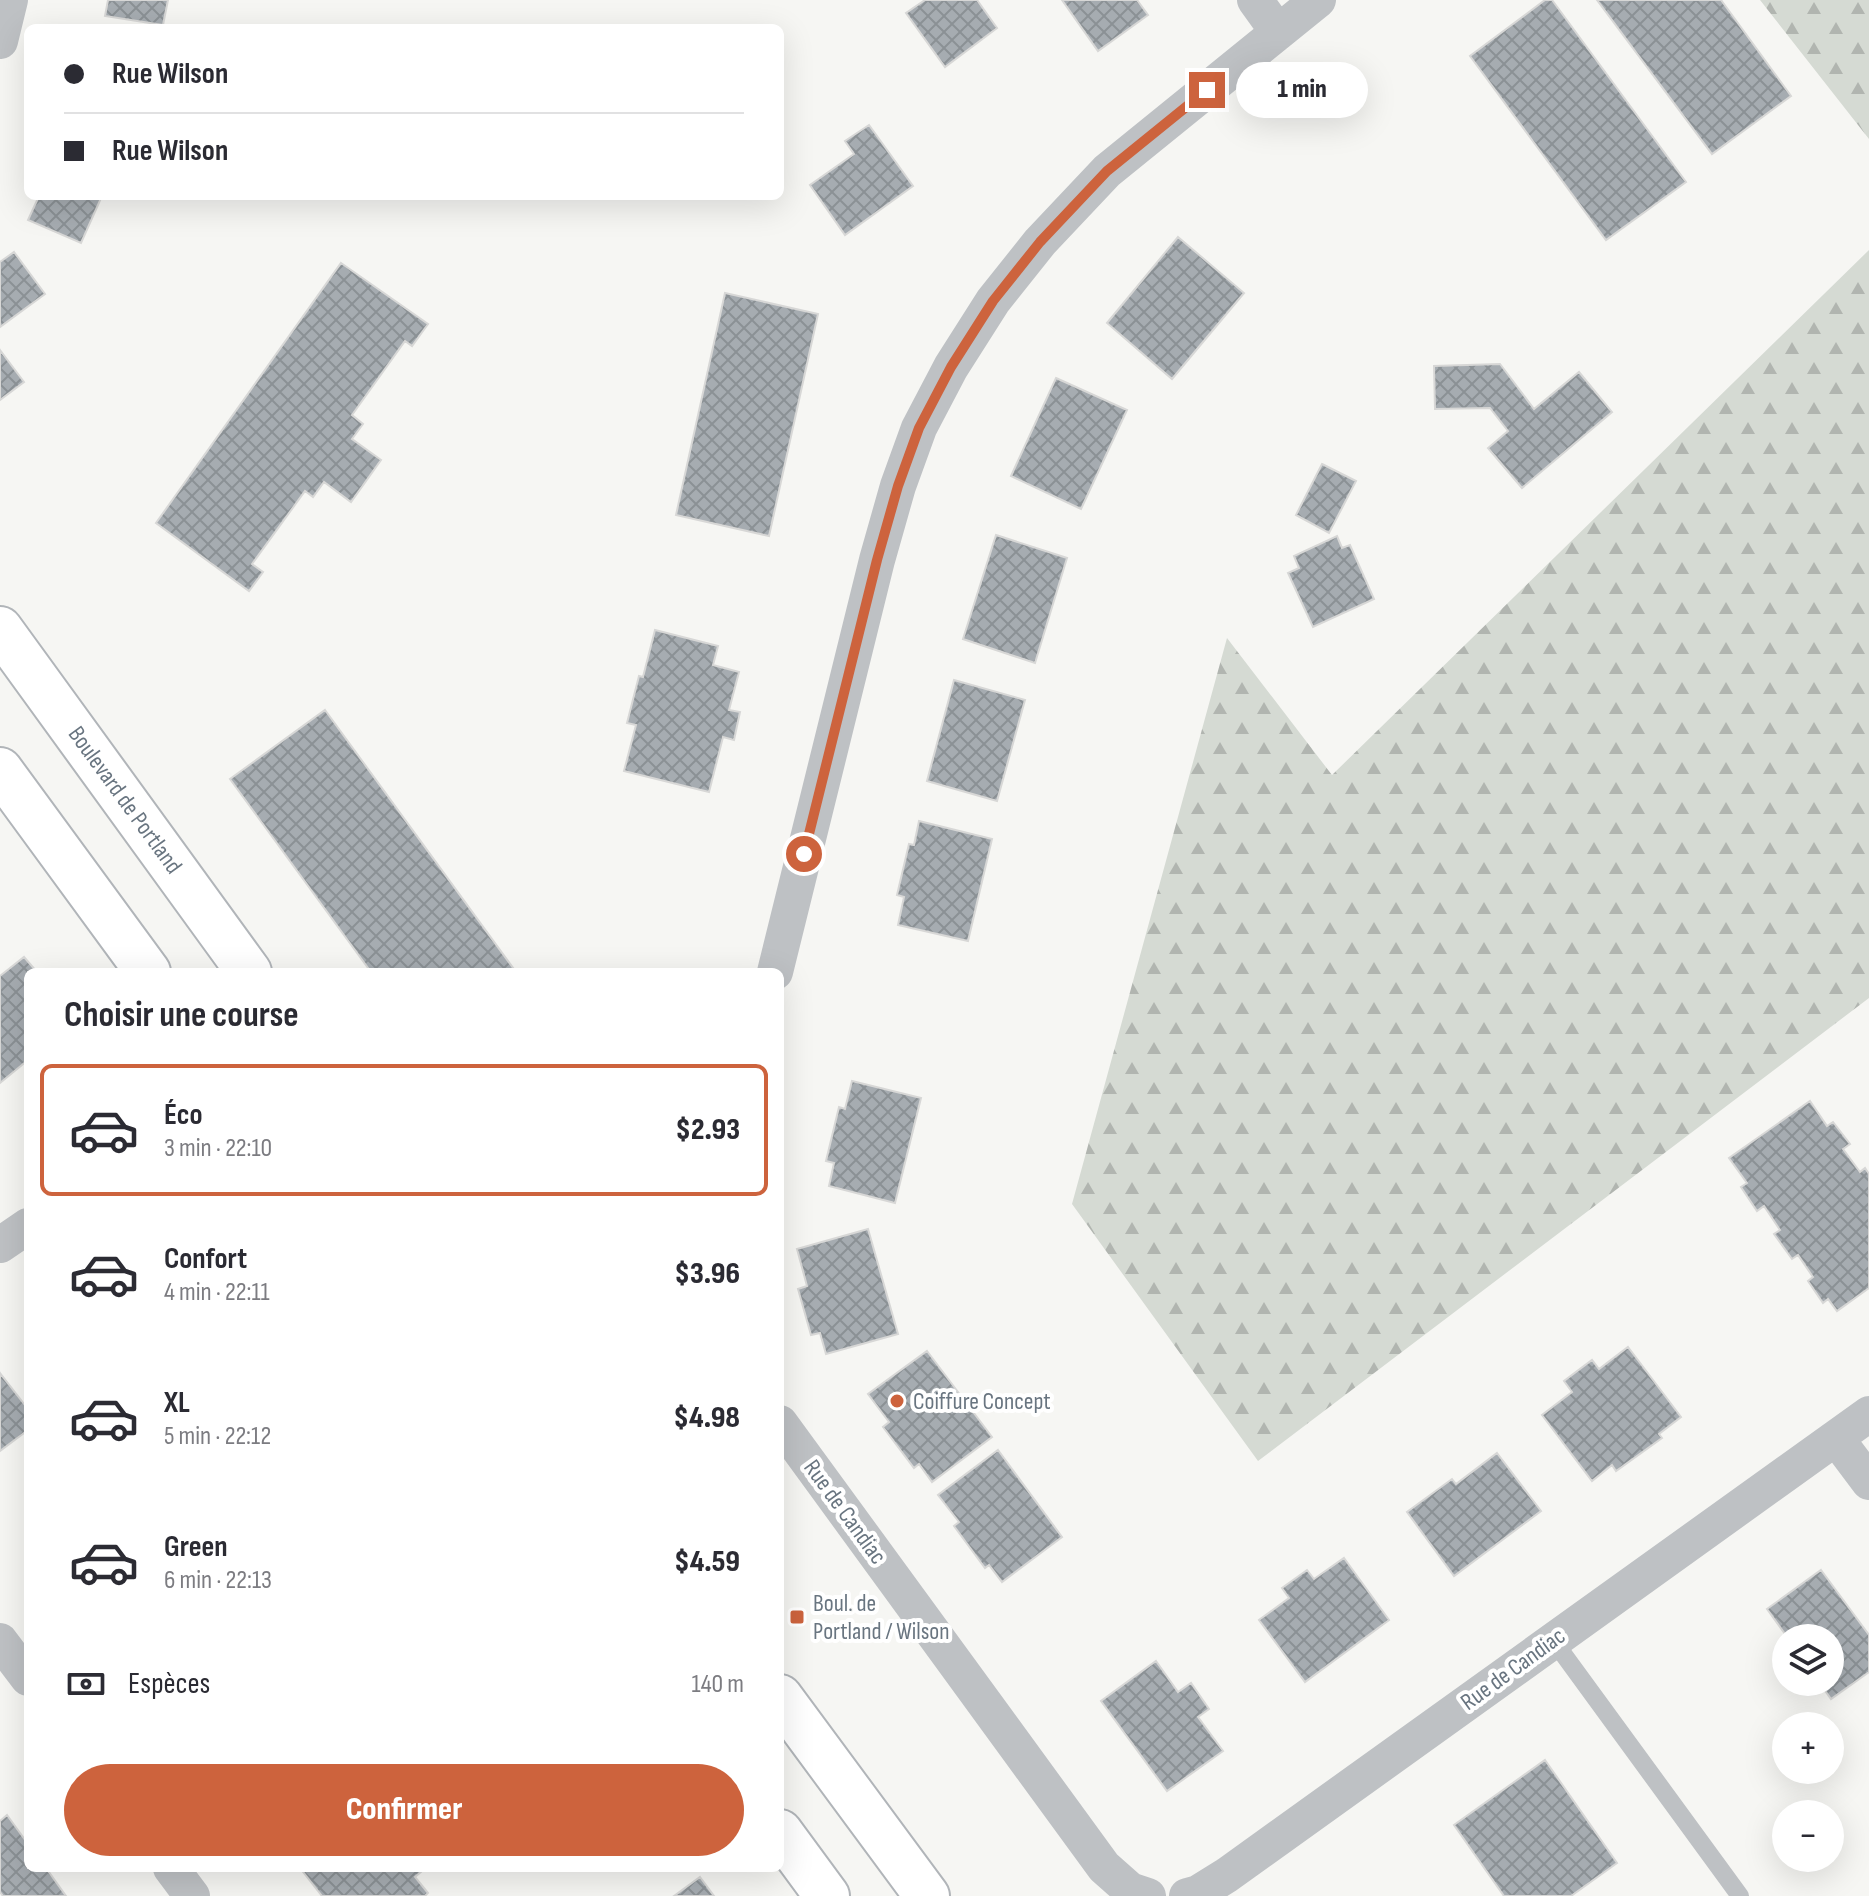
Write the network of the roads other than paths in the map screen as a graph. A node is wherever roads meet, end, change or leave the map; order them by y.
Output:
1 (10, 0) edge
2 (1255, 0) edge
3 (1318, 0) edge
4 (1278, 32) junction
5 (0, 41) edge
6 (0, 629) edge
7 (0, 770) edge
8 (145, 968) edge
9 (246, 968) edge
10 (776, 968) edge
11 (24, 1229) edge
12 (0, 1245) edge
13 (1869, 1414) edge
14 (784, 1428) edge
15 (1836, 1438) junction
16 (1869, 1482) edge
17 (1553, 1640) junction
18 (0, 1641) edge
19 (24, 1673) edge
20 (784, 1702) edge
21 (784, 1837) edge
22 (174, 1872) edge
23 (192, 1896) edge
24 (827, 1896) edge
25 (927, 1896) edge
26 (1148, 1896) edge
27 (1187, 1896) edge
28 (1740, 1896) edge

1 - 5 street
2 - 4 street
3 - 4 street
4 - 10 street
6 - 9 main road, Boulevard de Portland
7 - 8 main road
11 - 12 street
13 - 15 street, Rue de Candiac
14 - 26 street, Rue de Candiac
15 - 16 street
15 - 17 street, Rue de Candiac
17 - 27 street, Rue de Candiac
17 - 28 lane
18 - 19 street
20 - 25 main road
21 - 24 main road
22 - 23 street

